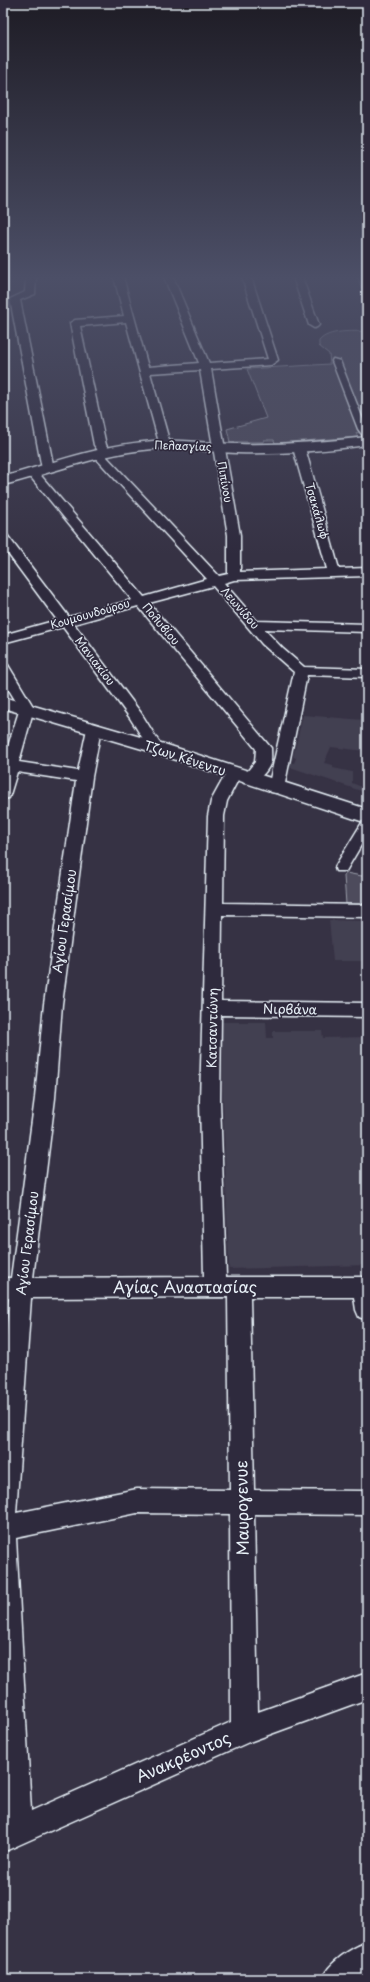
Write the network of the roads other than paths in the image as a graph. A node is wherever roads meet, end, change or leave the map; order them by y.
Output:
1 (29, 369) edge
2 (85, 369) edge
3 (152, 369) edge
4 (206, 369) edge
5 (339, 369) edge
6 (144, 370) joint
7 (367, 434) edge
8 (367, 441) edge
9 (164, 444) junction
10 (219, 448) junction
11 (299, 448) junction
12 (102, 454) junction
13 (48, 469) junction
14 (33, 473) junction
15 (3, 480) edge
16 (3, 538) edge
17 (367, 572) edge
18 (334, 573) junction
19 (234, 576) junction
20 (215, 580) junction
21 (141, 600) junction
22 (66, 621) junction
23 (254, 625) junction
24 (367, 628) edge
25 (3, 639) edge
26 (3, 668) edge
27 (301, 671) junction
28 (367, 673) edge
29 (3, 702) edge
30 (27, 708) junction
31 (94, 729) junction
32 (155, 748) junction
33 (7, 766) edge
34 (241, 776) junction
35 (84, 777) junction
36 (276, 788) junction
37 (3, 794) edge
38 (367, 816) edge
39 (367, 824) edge
40 (341, 868) dead end
41 (214, 909) junction
42 (367, 910) edge
43 (212, 1008) junction
44 (367, 1010) edge
45 (214, 1286) junction
46 (239, 1287) junction
47 (12, 1288) edge
48 (366, 1288) edge
49 (367, 1310) edge
50 (242, 1502) junction
51 (367, 1503) edge
52 (3, 1528) edge
53 (367, 1686) edge
54 (245, 1730) junction
55 (10, 1834) edge
56 (367, 1958) edge
57 (337, 1979) edge

1 - 13 street
2 - 12 street, Λεωνίδου
3 - 6 street
4 - 10 street, Πιπίνου
5 - 7 street
6 - 9 street
8 - 11 street, Πελασγίας
9 - 10 street, Πελασγίας
9 - 12 street, Πελασγίας
10 - 11 street, Πελασγίας
10 - 19 street, Πιπίνου
11 - 18 street, Τσακάλωφ
12 - 13 street, Πελασγίας
12 - 20 street, Λεωνίδου
13 - 14 street, Πελασγίας
14 - 15 street, Πελασγίας
14 - 21 street, Πολυβίου
16 - 22 street, Μανιακίου
17 - 18 street, Κουμουνδούρου
18 - 19 street, Κουμουνδούρου
19 - 20 street, Κουμουνδούρου
20 - 21 street, Κουμουνδούρου
20 - 23 street, Λεωνίδου
21 - 22 street, Κουμουνδούρου
21 - 34 street, Πολυβίου
22 - 25 street, Κουμουνδούρου
22 - 32 street, Μανιακίου
23 - 24 street
23 - 27 street, Λεωνίδου
26 - 30 street
27 - 28 street
27 - 36 street
29 - 30 street, Τζων Κένεντυ
30 - 31 street, Τζων Κένεντυ
30 - 33 street
31 - 32 street, Τζων Κένεντυ
31 - 35 street, Αγίου Γερασίμου
32 - 34 street, Τζων Κένεντυ
33 - 35 street
33 - 37 street
34 - 36 street, Τζων Κένεντυ
34 - 41 street, Κατσαντώνη
35 - 47 street, Αγίου Γερασίμου
36 - 38 street, Τζων Κένεντυ
39 - 40 street
41 - 42 street
41 - 43 street, Κατσαντώνη
43 - 44 street, Νιρβάνα
43 - 45 street, Κατσαντώνη
45 - 46 street, Αγίας Αναστασίας
45 - 47 street, Αγίας Αναστασίας
46 - 48 street, Αγίας Αναστασίας
46 - 50 street, Μαυρογενυε
47 - 52 street, Αγίου Γερασίμου
48 - 49 street
50 - 51 street
50 - 52 street
50 - 54 street, Μαυρογενυε
52 - 55 street, Αγίου Γερασίμου
53 - 54 street, Ανακρέοντος
54 - 55 street, Ανακρέοντος
56 - 57 street

